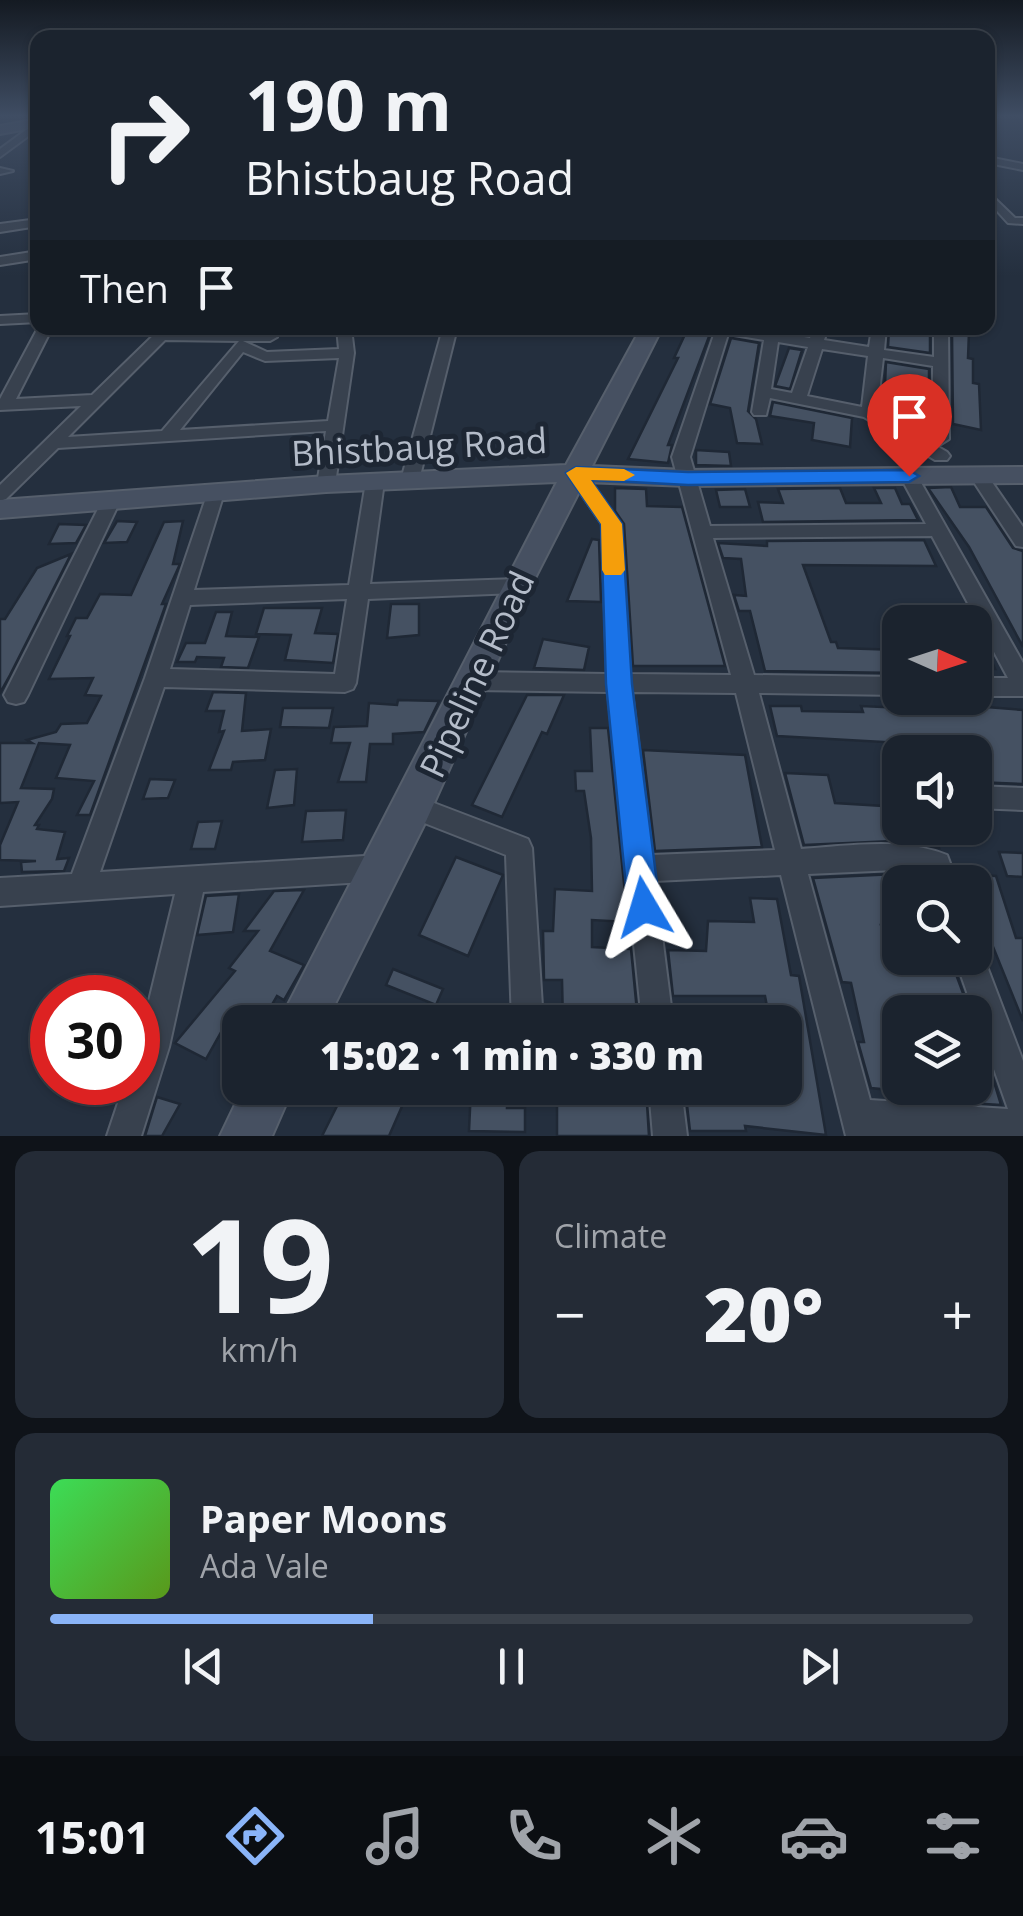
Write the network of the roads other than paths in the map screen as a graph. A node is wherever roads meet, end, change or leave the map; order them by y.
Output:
1 (995, 206) edge
2 (1023, 221) edge
3 (30, 223) edge
4 (0, 228) edge
5 (30, 257) edge
6 (0, 264) edge
7 (30, 267) edge
8 (30, 318) edge
9 (0, 320) edge
10 (41, 335) edge
11 (161, 335) edge
12 (188, 335) edge
13 (345, 335) edge
14 (448, 335) edge
15 (647, 335) edge
16 (718, 335) edge
17 (772, 335) edge
18 (819, 335) edge
19 (878, 335) edge
20 (942, 335) edge
21 (270, 336) dead end
22 (244, 342) junction
23 (348, 352) junction
24 (875, 352) junction
25 (941, 363) junction
26 (763, 392) junction
27 (798, 399) junction
28 (96, 400) junction
29 (2, 405) edge
30 (760, 412) dead end
31 (869, 413) junction
32 (334, 426) junction
33 (941, 427) junction
34 (166, 436) junction
35 (53, 443) junction
36 (940, 466) junction
37 (576, 473) junction
38 (1023, 475) edge
39 (909, 476) junction
40 (979, 476) junction
41 (688, 478) junction
42 (410, 480) junction
43 (375, 482) junction
44 (326, 484) junction
45 (216, 492) junction
46 (0, 495) edge
47 (111, 500) junction
48 (0, 509) edge
49 (938, 530) junction
50 (703, 532) junction
51 (1023, 540) edge
52 (516, 586) junction
53 (358, 592) junction
54 (182, 598) junction
55 (156, 678) junction
56 (471, 681) junction
57 (619, 684) junction
58 (746, 685) junction
59 (882, 686) edge
60 (1023, 686) edge
61 (992, 687) edge
62 (16, 695) dead end
63 (992, 798) edge
64 (1023, 799) edge
65 (413, 806) junction
66 (792, 860) junction
67 (937, 865) edge
68 (381, 868) junction
69 (640, 868) junction
70 (192, 881) junction
71 (82, 887) junction
72 (0, 892) edge
73 (976, 975) edge
74 (311, 1005) edge
75 (527, 1005) edge
76 (655, 1005) edge
77 (1023, 1104) edge
78 (260, 1105) edge
79 (666, 1105) edge
80 (862, 1126) edge
81 (1023, 1127) edge
82 (124, 1136) edge
83 (245, 1136) edge
84 (670, 1136) edge

1 - 2 street
3 - 4 street
5 - 6 street
6 - 7 street
8 - 9 street
10 - 29 street
11 - 28 street
12 - 22 street
13 - 23 street
14 - 42 street
15 - 37 street, Pipeline Road
16 - 41 street
17 - 26 street
18 - 24 street
18 - 27 street
19 - 24 street
20 - 25 street
21 - 22 street
22 - 23 street
22 - 34 street
23 - 32 street
24 - 25 street
24 - 31 street
25 - 33 street
26 - 27 street
26 - 30 street
27 - 31 street
28 - 29 street
28 - 35 street
31 - 33 street
31 - 36 street
32 - 34 street
32 - 44 street
33 - 36 street
34 - 35 street
35 - 46 street
36 - 39 street, Bhistbaug Road
36 - 40 street, Bhistbaug Road
37 - 41 street, Bhistbaug Road
37 - 42 street, Bhistbaug Road
37 - 52 street, Pipeline Road
37 - 57 street
38 - 40 street, Bhistbaug Road
39 - 41 street, Bhistbaug Road
39 - 49 street
40 - 51 street
41 - 50 street
42 - 43 street, Bhistbaug Road
43 - 44 street, Bhistbaug Road
43 - 53 street
44 - 45 street, Bhistbaug Road
45 - 47 street, Bhistbaug Road
45 - 54 street
47 - 48 street, Bhistbaug Road
47 - 62 street
49 - 50 street
49 - 60 street
50 - 58 street
52 - 53 street
52 - 56 street, Pipeline Road
53 - 54 street
53 - 55 street
54 - 55 street
55 - 71 street
56 - 57 street
56 - 65 street, Pipeline Road
57 - 58 street
57 - 69 street
58 - 59 street
58 - 66 street
60 - 61 street
63 - 64 street
65 - 68 street, Pipeline Road
65 - 75 street
66 - 67 street
66 - 69 street
66 - 80 street
68 - 70 street
68 - 74 street, Pipeline Road
69 - 76 street
70 - 71 street
70 - 82 street
71 - 72 street
73 - 77 street
78 - 83 street
79 - 84 street
80 - 81 street

